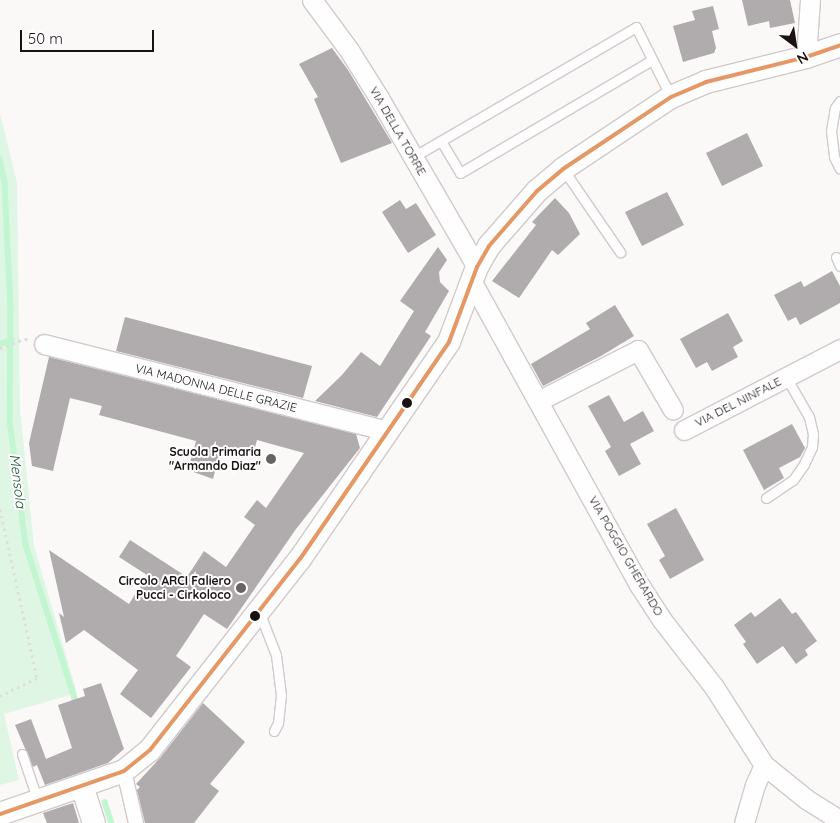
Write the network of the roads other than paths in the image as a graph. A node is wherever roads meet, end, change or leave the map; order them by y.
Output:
1 (312, 0) edge
2 (810, 0) edge
3 (840, 44) edge
4 (806, 57) junction
5 (652, 60) junction
6 (671, 97) junction
7 (840, 101) edge
8 (441, 141) junction
9 (413, 157) junction
10 (840, 168) edge
11 (563, 169) junction
12 (620, 252) dead end
13 (474, 275) junction
14 (44, 344) dead end
15 (840, 349) edge
16 (786, 377) junction
17 (538, 401) junction
18 (673, 410) joint
19 (388, 430) junction
20 (684, 430) joint
21 (766, 498) dead end
22 (259, 611) junction
23 (274, 731) dead end
24 (22, 754) dead end
25 (764, 765) junction
26 (119, 773) junction
27 (85, 785) junction
28 (38, 801) junction
29 (0, 814) edge
30 (840, 820) edge
31 (94, 823) edge
32 (136, 823) edge
33 (744, 823) edge

1 - 9 street, VIA DELLA TORRE
2 - 4 street
3 - 4 street
4 - 6 street
5 - 6 lane
5 - 8 lane
5 - 8 lane
6 - 11 street
7 - 10 lane
8 - 9 lane
9 - 13 street, VIA DELLA TORRE
11 - 12 lane
11 - 13 street
13 - 17 street, VIA POGGIO GHERARDO
13 - 19 street
14 - 19 street, VIA MADONNA DELLE GRAZIE
15 - 16 street, VIA DEL NINFALE
16 - 20 street, VIA DEL NINFALE
16 - 21 lane
17 - 18 street, VIA DEL NINFALE
17 - 25 street, VIA POGGIO GHERARDO
18 - 20 street, VIA DEL NINFALE
19 - 22 street
22 - 23 lane
22 - 26 street
24 - 28 lane
25 - 30 street, VIA POGGIO GHERARDO
25 - 33 street
26 - 27 street
26 - 32 street
27 - 28 street
27 - 31 street
28 - 29 street

